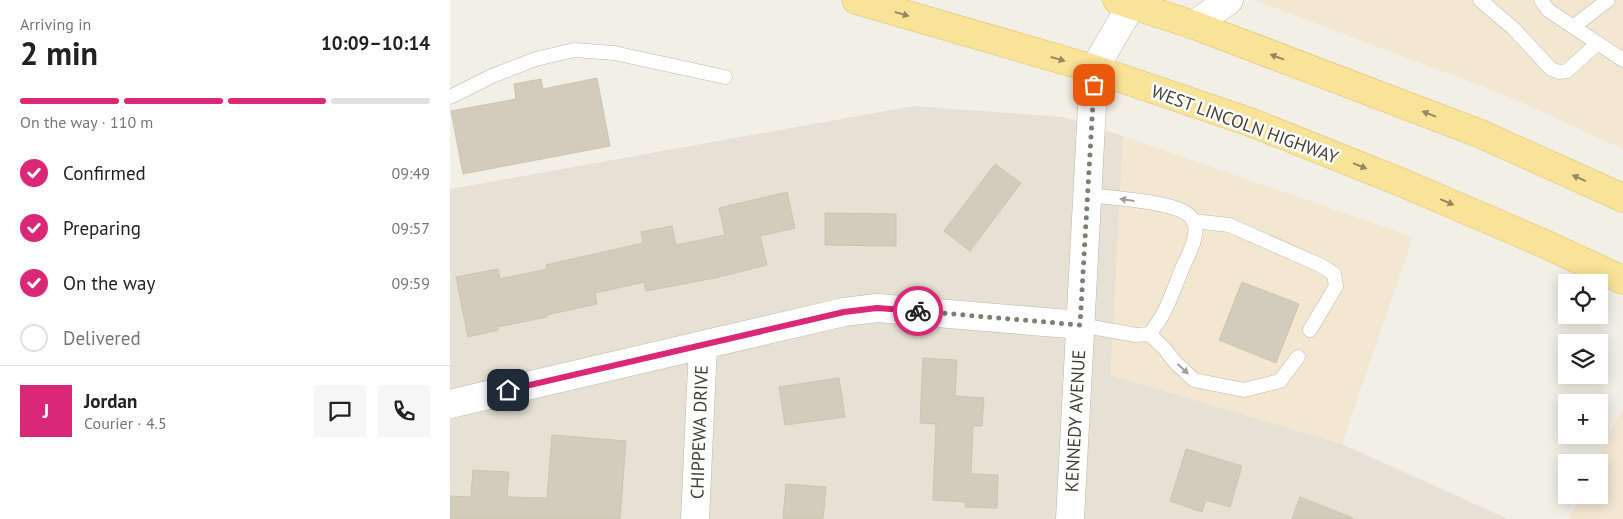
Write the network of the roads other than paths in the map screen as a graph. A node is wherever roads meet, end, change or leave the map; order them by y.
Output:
1 (856, 0) edge
2 (1229, 0) edge
3 (1480, 0) edge
4 (1541, 0) edge
5 (1608, 0) edge
6 (1125, 2) edge
7 (1194, 25) junction
8 (1573, 27) junction
9 (1597, 44) junction
10 (1623, 60) edge
11 (1094, 69) junction
12 (725, 77) dead end
13 (450, 97) edge
14 (1087, 195) junction
15 (1623, 198) edge
16 (1193, 221) junction
17 (1623, 280) edge
18 (1080, 325) junction
19 (1310, 330) dead end
20 (1149, 334) junction
21 (703, 345) junction
22 (1298, 357) dead end
23 (450, 404) edge
24 (695, 519) edge
25 (1070, 519) edge

1 -> 11 main road, WEST LINCOLN HIGHWAY
2 - 7 street
3 - 9 lane
4 - 8 lane
5 - 8 lane
6 - 7 main road
6 - 11 street, KENNEDY AVENUE
15 -> 7 main road
8 - 9 lane
9 - 10 lane
11 - 14 street, KENNEDY AVENUE
11 -> 17 main road, WEST LINCOLN HIGHWAY
12 - 13 lane
16 -> 14 lane
14 - 18 street, KENNEDY AVENUE
16 - 19 lane
16 - 20 lane
18 - 20 lane
18 - 21 street
18 - 25 street, KENNEDY AVENUE
20 -> 22 lane
21 - 23 street
21 - 24 street, CHIPPEWA DRIVE

